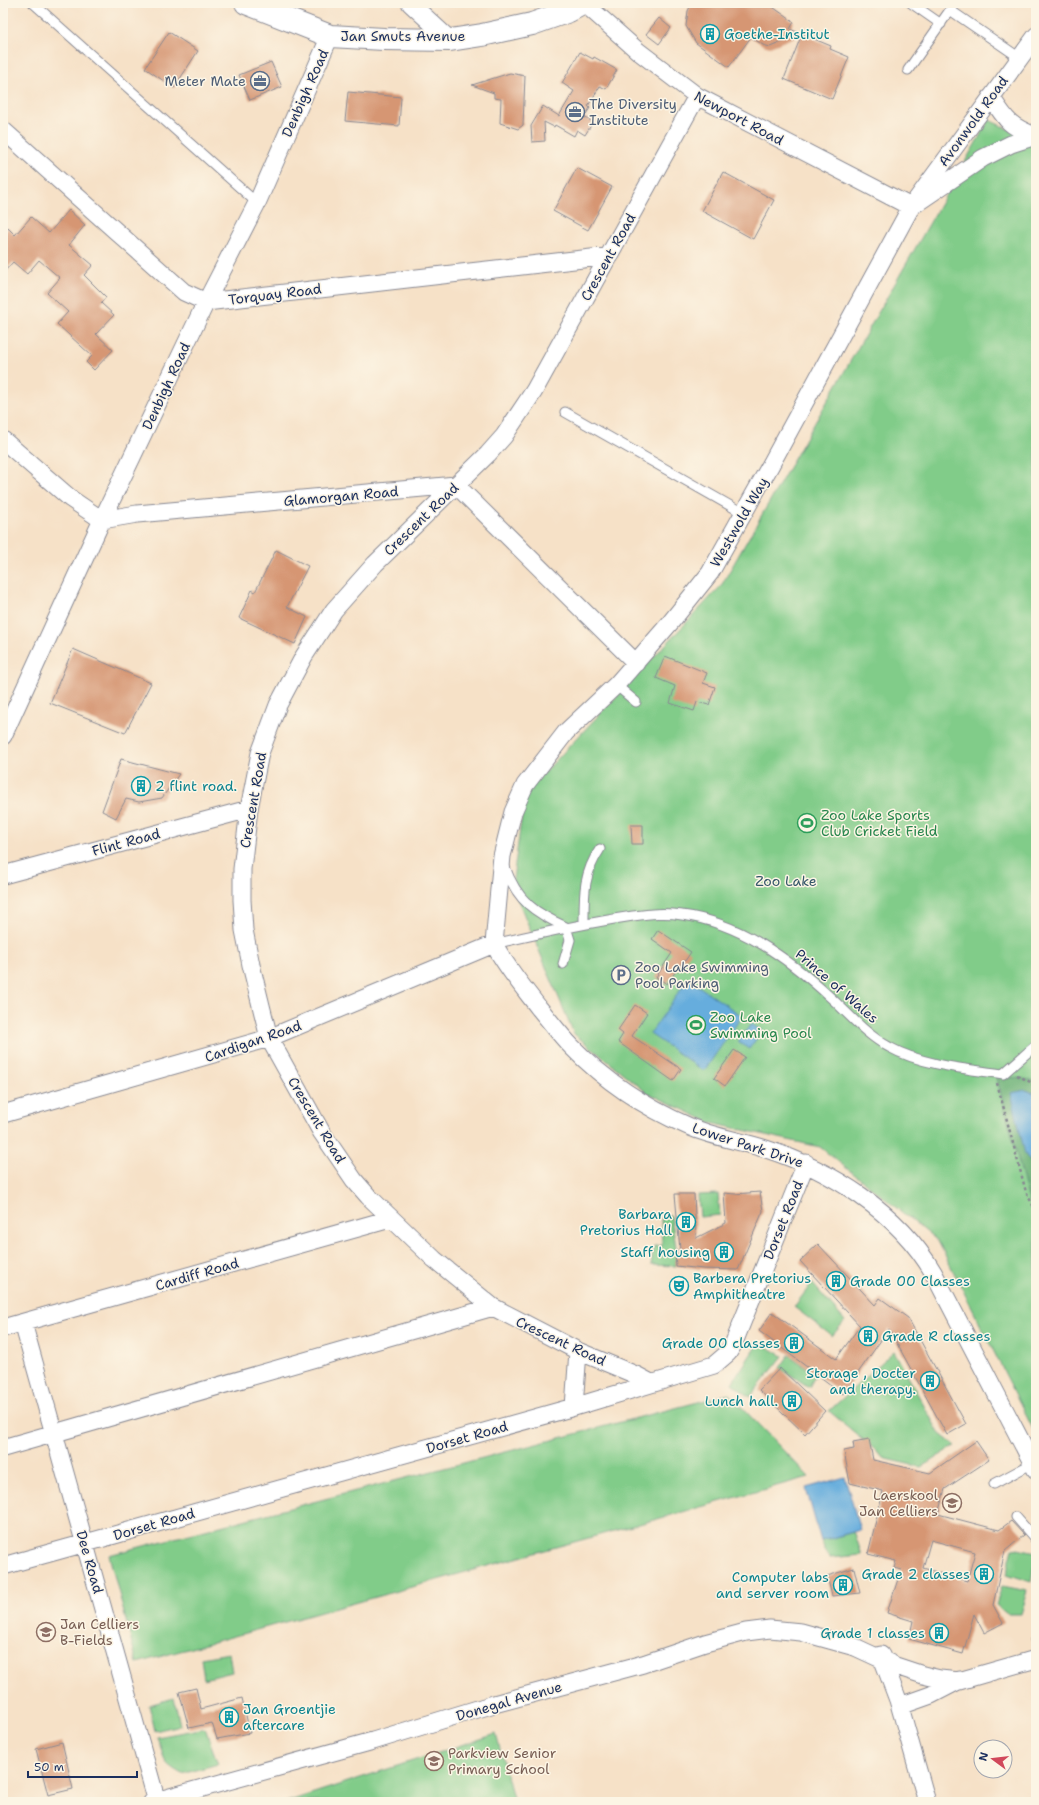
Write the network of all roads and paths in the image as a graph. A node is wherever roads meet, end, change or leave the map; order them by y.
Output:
1 (33, 3) edge
2 (246, 3) edge
3 (410, 3) edge
4 (584, 3) edge
5 (912, 3) edge
6 (953, 6) edge
7 (941, 24) junction
8 (330, 36) junction
9 (1036, 36) edge
10 (450, 40) junction
11 (1020, 58) junction
12 (908, 70) dead end
13 (697, 96) junction
14 (991, 97) junction
15 (3, 130) edge
16 (1035, 136) edge
17 (257, 204) junction
18 (911, 207) junction
19 (609, 256) junction
20 (206, 302) junction
21 (564, 412) dead end
22 (3, 440) edge
23 (456, 485) junction
24 (743, 513) junction
25 (102, 520) junction
26 (636, 662) junction
27 (616, 685) junction
28 (636, 702) dead end
29 (3, 736) edge
30 (249, 809) junction
31 (600, 849) dead end
32 (502, 856) junction
33 (3, 875) edge
34 (584, 924) junction
35 (566, 928) junction
36 (494, 944) junction
37 (563, 964) dead end
38 (269, 1038) junction
39 (1036, 1045) edge
40 (994, 1072) junction
41 (1017, 1075) dead end
42 (1036, 1085) edge
43 (3, 1114) edge
44 (806, 1163) junction
45 (1036, 1211) edge
46 (390, 1218) junction
47 (493, 1308) junction
48 (23, 1323) junction
49 (3, 1328) edge
50 (578, 1351) junction
51 (652, 1383) junction
52 (574, 1407) junction
53 (55, 1434) junction
54 (3, 1448) edge
55 (1034, 1467) edge
56 (994, 1484) dead end
57 (1016, 1517) dead end
58 (1036, 1540) edge
59 (84, 1543) junction
60 (3, 1566) edge
61 (884, 1657) junction
62 (1036, 1659) edge
63 (964, 1678) junction
64 (899, 1703) junction
65 (155, 1802) edge
66 (927, 1802) edge

1 - 17 lane
2 - 8 main road, Jan Smuts Avenue
3 - 10 street
4 - 10 main road, Jan Smuts Avenue
4 - 13 street, Newport Road
5 - 7 lane
6 - 7 lane
6 - 11 lane
7 - 12 lane
8 - 10 main road, Jan Smuts Avenue
8 - 17 street, Denbigh Road
9 - 11 street, Avonwold Road
11 - 14 street, Avonwold Road
13 - 18 street, Newport Road
13 - 19 street, Crescent Road
14 - 16 street
14 - 18 street, Avonwold Road
15 - 20 street
16 - 18 street, Westwold Way
17 - 20 street, Denbigh Road
18 - 24 street, Westwold Way
19 - 20 street, Torquay Road
19 - 23 street, Crescent Road
20 - 25 street, Denbigh Road
21 - 24 lane
22 - 25 street
23 - 25 street, Glamorgan Road
23 - 26 street
23 - 30 street, Crescent Road
24 - 26 street, Westwold Way
25 - 29 street, Denbigh Road
26 - 27 street, Westwold Way
27 - 28 lane
27 - 32 street, Westwold Way
30 - 33 street, Flint Road
30 - 38 street, Crescent Road
31 - 34 lane
32 - 35 lane
32 - 36 street, Westwold Way
34 - 35 lane, Prince of Wales
34 - 40 lane, Prince of Wales
35 - 36 lane, Prince of Wales
35 - 37 lane
36 - 38 street, Cardigan Road
36 - 44 street, Lower Park Drive
38 - 43 street, Cardigan Road
38 - 46 street, Crescent Road
39 - 40 lane, Prince of Wales
40 - 45 path
41 - 42 path
44 - 51 street, Dorset Road
44 - 55 street, Lower Park Drive
46 - 47 street, Crescent Road
46 - 48 street, Cardiff Road
47 - 50 street, Crescent Road
47 - 53 street
48 - 49 street, Cardiff Road
48 - 53 street, Dee Road
50 - 51 street, Crescent Road
50 - 52 street
51 - 52 street, Dorset Road
52 - 59 street, Dorset Road
53 - 54 street
53 - 59 street, Dee Road
55 - 56 lane
57 - 58 lane
59 - 60 street, Dorset Road
59 - 65 street, Dee Road
61 - 63 street, Donegal Avenue
61 - 64 street
61 - 65 street, Donegal Avenue
62 - 63 street, Donegal Avenue
63 - 64 street, Donegal Avenue
64 - 66 street

